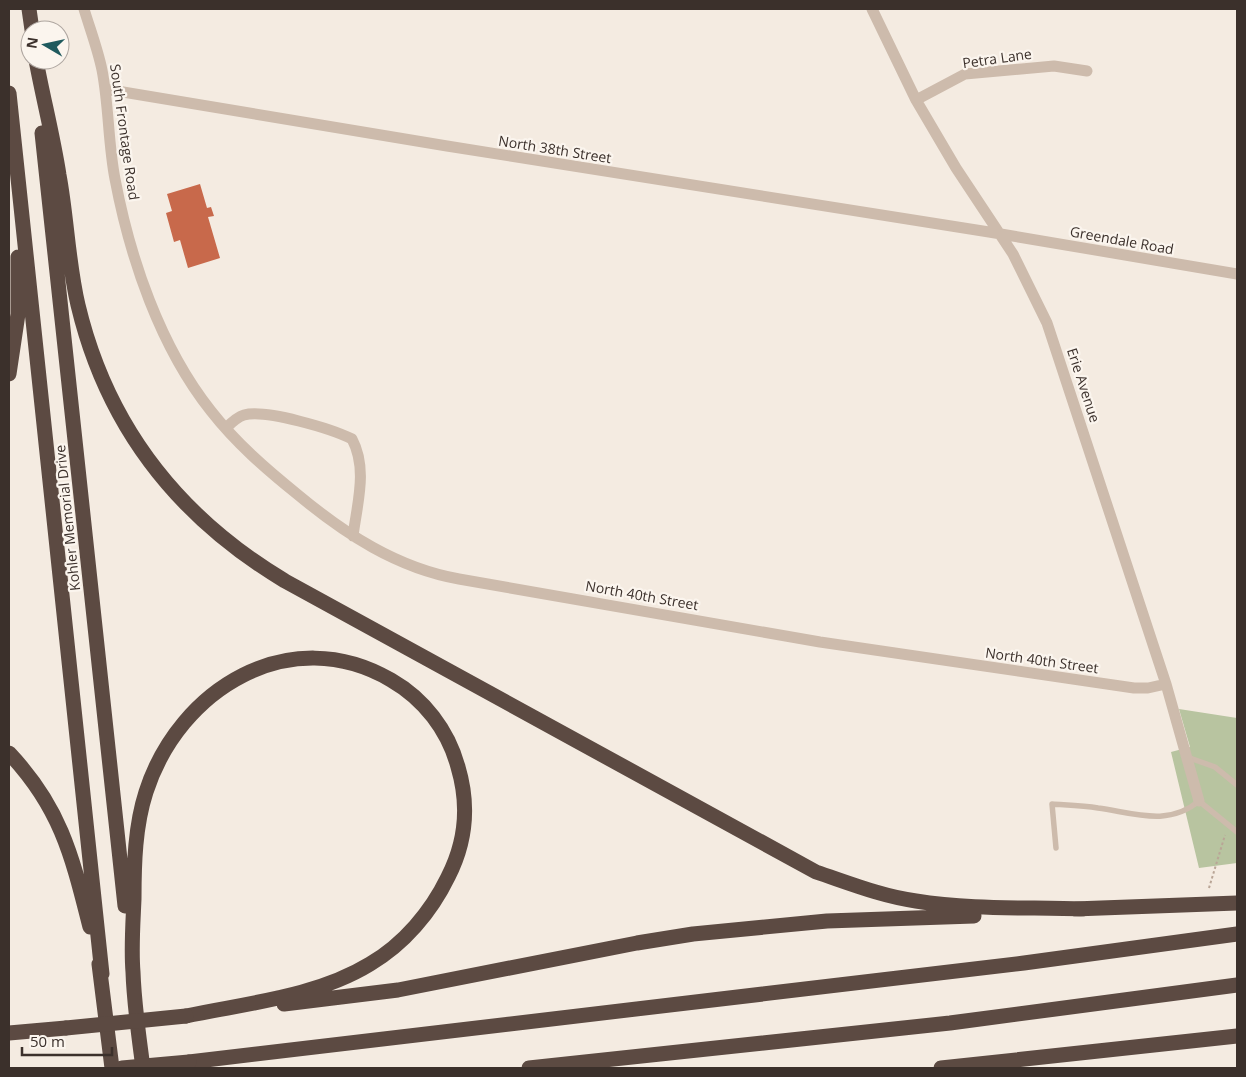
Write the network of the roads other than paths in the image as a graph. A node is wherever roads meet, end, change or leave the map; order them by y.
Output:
1 (84, 9) edge
2 (872, 9) edge
3 (36, 70) edge
4 (37, 70) edge
5 (1087, 71) dead end
6 (104, 89) junction
7 (9, 93) edge
8 (916, 100) junction
9 (11, 118) junction
10 (1001, 234) junction
11 (1237, 274) edge
12 (9, 374) edge
13 (226, 428) junction
14 (353, 536) junction
15 (1166, 684) junction
16 (9, 753) edge
17 (1186, 757) junction
18 (1237, 785) edge
19 (1199, 801) junction
20 (1237, 832) edge
21 (1056, 848) dead end
22 (1237, 903) edge
23 (1084, 909) junction
24 (1237, 934) edge
25 (133, 972) junction
26 (102, 974) junction
27 (1237, 985) edge
28 (186, 1016) junction
29 (66, 1028) junction
30 (9, 1029) edge
31 (9, 1033) edge
32 (1237, 1036) edge
33 (1065, 1056) junction
34 (112, 1068) edge
35 (122, 1068) edge
36 (142, 1068) edge
37 (529, 1068) edge
38 (941, 1068) edge
39 (1016, 1068) edge

1 - 6 street, South Frontage Road
2 - 8 street, Erie Avenue
3 - 25 highway, Kohler Memorial Drive
4 - 23 highway
5 - 8 street, Petra Lane
6 - 10 street, North 38th Street
6 - 13 street, South Frontage Road
7 - 9 highway, Kohler Memorial Drive
8 - 10 street, Erie Avenue
9 - 12 highway
9 - 26 highway, Kohler Memorial Drive
10 - 11 street, Greendale Road
10 - 15 street, Erie Avenue
13 - 14 street, South Frontage Road
13 - 14 street
14 - 15 street, North 40th Street
15 - 17 street, Erie Avenue
16 - 26 highway
17 - 18 lane
17 - 19 street, Erie Avenue
19 - 20 lane
19 - 21 lane
22 - 23 highway
23 - 28 highway
24 - 35 highway, bridge
25 - 28 highway
25 - 36 highway
26 - 34 highway
27 - 37 highway
28 - 29 highway, bridge
29 - 30 highway
29 - 31 highway
32 - 33 highway
33 - 38 highway
33 - 39 highway

